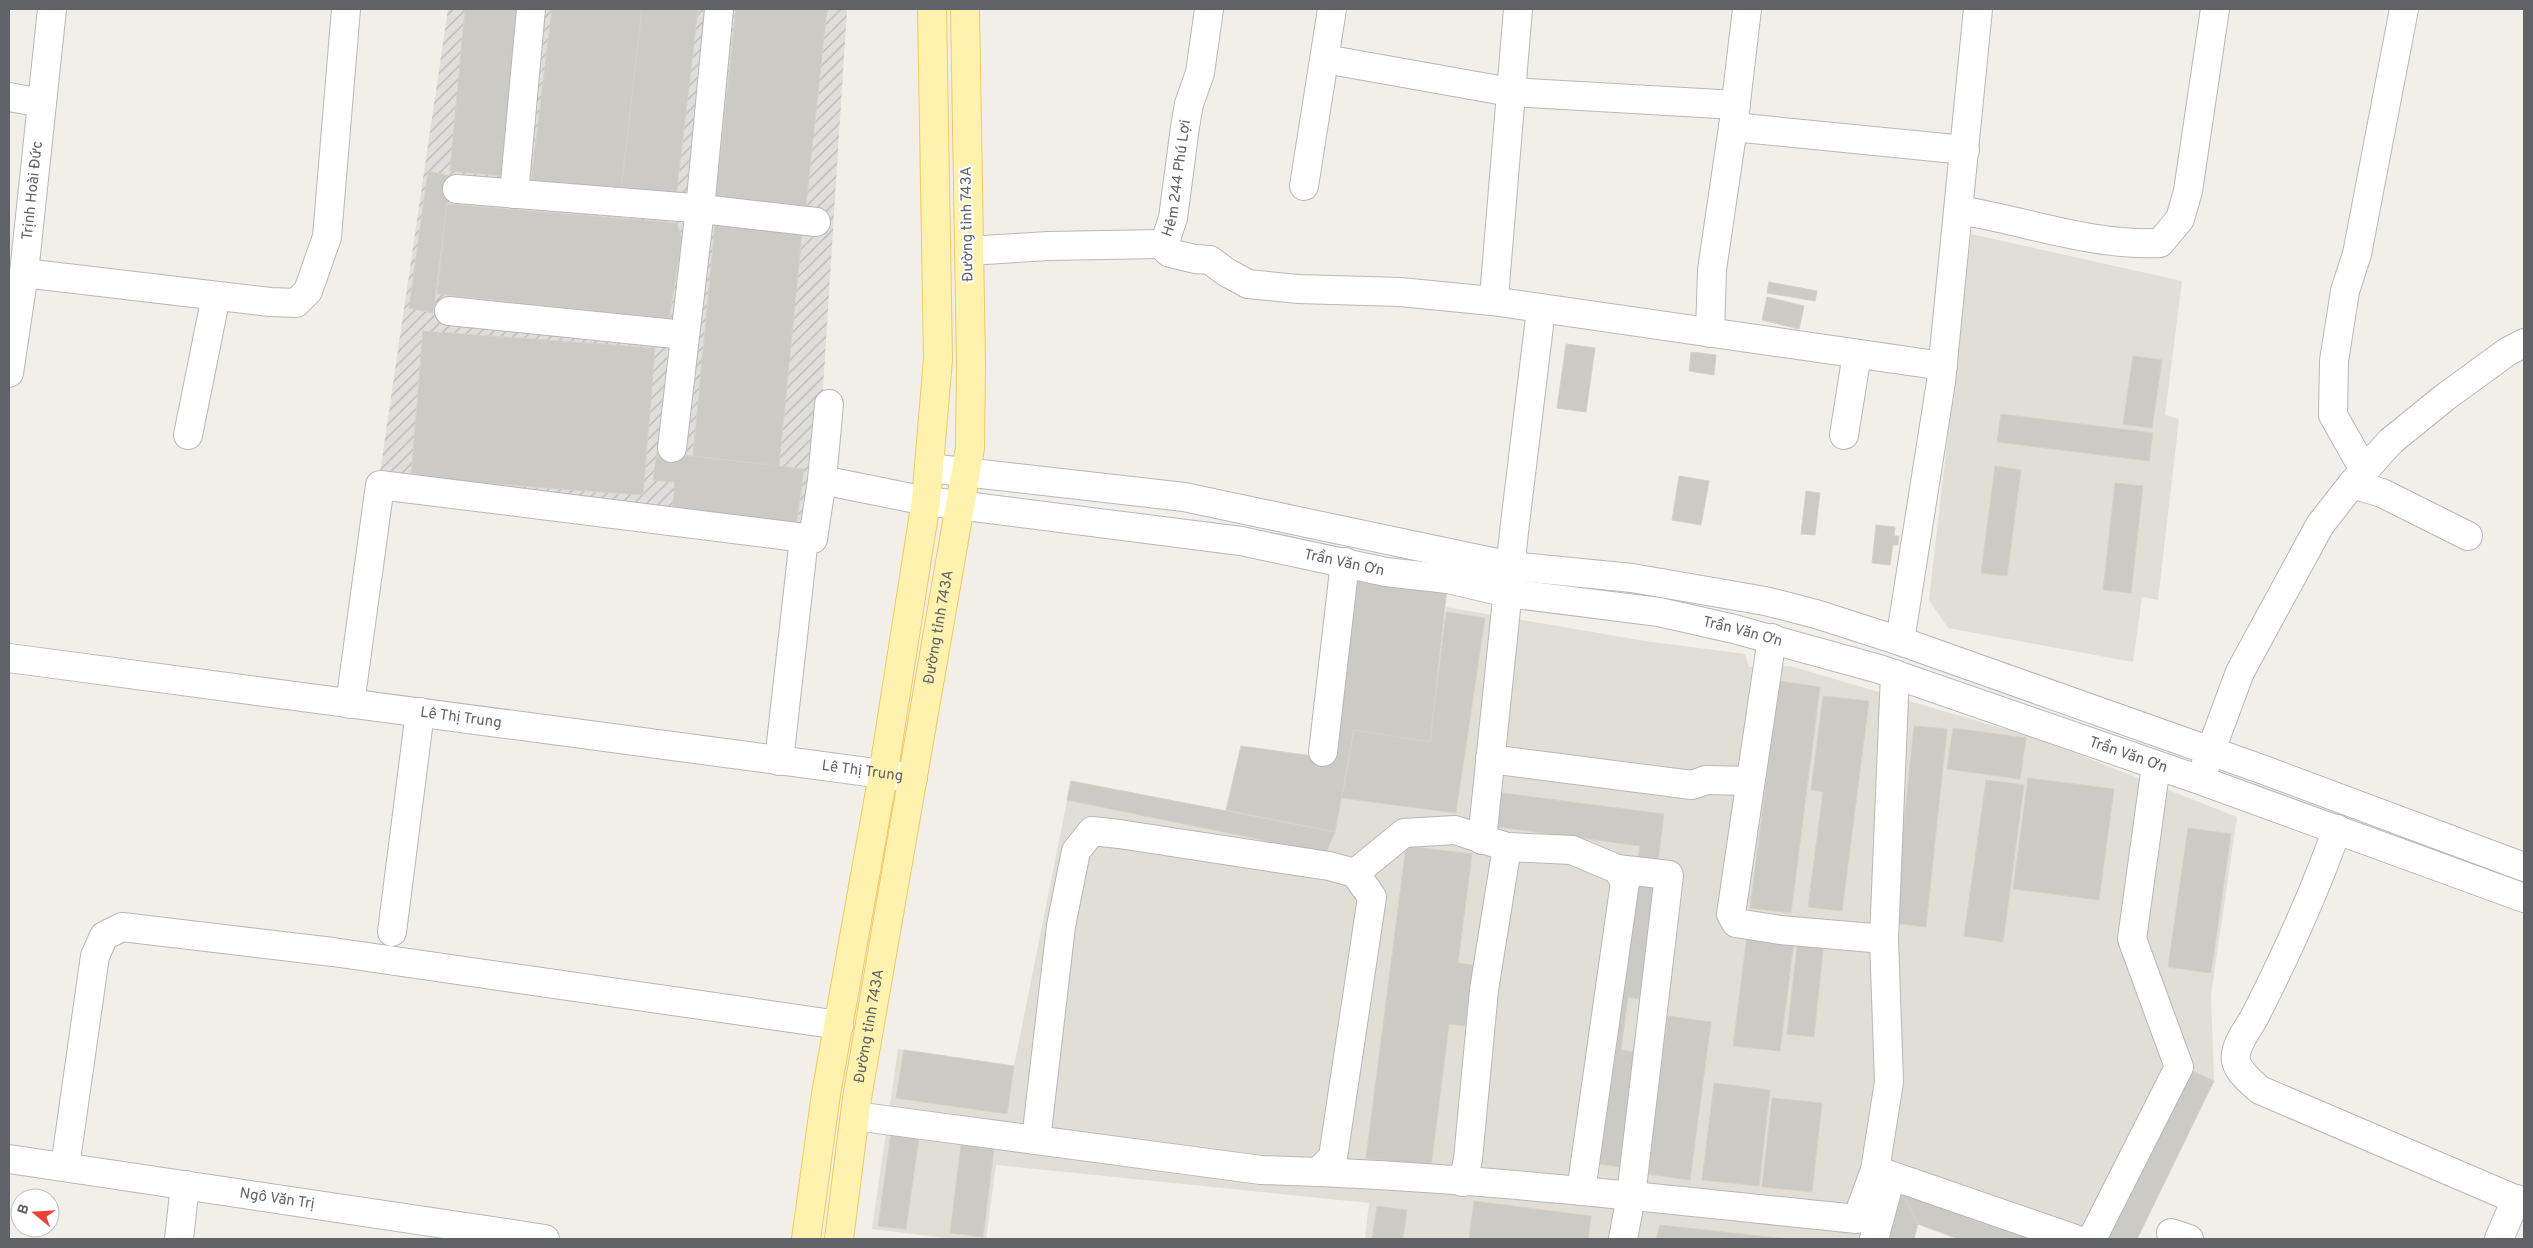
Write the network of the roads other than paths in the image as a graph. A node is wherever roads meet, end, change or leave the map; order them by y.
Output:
1 (52, 9) edge
2 (346, 9) edge
3 (531, 9) edge
4 (719, 9) edge
5 (932, 9) edge
6 (965, 9) edge
7 (1208, 9) edge
8 (1332, 9) edge
9 (1518, 9) edge
10 (1747, 9) edge
11 (1978, 9) edge
12 (2215, 9) edge
13 (2404, 9) edge
14 (1325, 58) junction
15 (1510, 92) junction
16 (9, 97) edge
17 (42, 103) junction
18 (1734, 116) junction
19 (1965, 150) junction
20 (1304, 186) dead end
21 (457, 189) dead end
22 (514, 194) junction
23 (700, 208) junction
24 (1959, 210) junction
25 (816, 222) dead end
26 (1160, 244) junction
27 (969, 251) junction
28 (24, 273) junction
29 (216, 296) junction
30 (1492, 302) junction
31 (1541, 308) junction
32 (449, 311) dead end
33 (1710, 333) junction
34 (685, 335) junction
35 (2524, 343) edge
36 (1857, 354) junction
37 (1943, 366) junction
38 (9, 372) edge
39 (830, 404) dead end
40 (188, 435) dead end
41 (1844, 435) dead end
42 (672, 448) dead end
43 (929, 468) junction
44 (966, 472) junction
45 (2358, 477) junction
46 (822, 480) junction
47 (926, 501) junction
48 (960, 504) junction
49 (2468, 536) dead end
50 (804, 538) junction
51 (1345, 562) junction
52 (1511, 566) junction
53 (1508, 593) junction
54 (1772, 638) junction
55 (1900, 641) junction
56 (9, 658) edge
57 (1895, 674) junction
58 (350, 704) junction
59 (420, 712) junction
60 (1324, 752) dead end
61 (2210, 752) junction
62 (1490, 759) junction
63 (779, 761) junction
64 (2156, 765) junction
65 (883, 775) junction
66 (913, 778) junction
67 (2200, 780) junction
68 (1749, 781) junction
69 (2337, 829) junction
70 (1482, 840) junction
71 (1507, 847) junction
72 (2524, 867) edge
73 (1617, 869) junction
74 (1355, 874) junction
75 (2524, 898) edge
76 (392, 932) dead end
77 (1884, 939) junction
78 (839, 1025) junction
79 (855, 1116) junction
80 (1036, 1140) junction
81 (9, 1158) edge
82 (65, 1167) junction
83 (1318, 1172) junction
84 (1883, 1173) junction
85 (1463, 1182) junction
86 (185, 1185) junction
87 (1581, 1190) junction
88 (1631, 1196) junction
89 (2520, 1201) edge
90 (532, 1238) edge
91 (179, 1239) edge
92 (806, 1239) edge
93 (839, 1239) edge
94 (1623, 1239) edge
95 (1874, 1239) edge
96 (2074, 1239) edge
97 (2092, 1239) edge
98 (2499, 1239) edge

1 - 17 street, Trịnh Hoài Đức
2 - 29 street
3 - 22 street
4 - 23 street
5 - 43 main road, Đường tỉnh 743A
6 - 27 main road, Đường tỉnh 743A
7 - 26 street, Hẻm 244 Phú Lợi
8 - 14 street
9 - 15 street
10 - 18 street
11 - 19 street
12 - 24 street
13 - 45 street
14 - 15 street
14 - 20 street
15 - 18 street
15 - 30 street
16 - 17 street
17 - 28 street, Trịnh Hoài Đức
18 - 19 street
18 - 33 street
19 - 24 street
21 - 22 street
22 - 23 street
23 - 25 street
23 - 34 street
24 - 37 street
26 - 27 street, Hẻm 244 Phú Lợi
26 - 30 street
27 - 44 main road, Đường tỉnh 743A
28 - 29 street
28 - 38 street, Trịnh Hoài Đức
29 - 40 street
30 - 31 street
31 - 33 street
31 - 52 street
32 - 34 street
33 - 36 street
34 - 42 street
35 - 45 street
36 - 37 street
36 - 41 street
37 - 55 street
39 - 46 street
43 - 44 street, Trần Văn Ơn
43 - 47 main road, Đường tỉnh 743A
44 - 48 main road, Đường tỉnh 743A
44 - 52 street, Trần Văn Ơn
45 - 49 street
45 - 61 street
46 - 47 street, Trần Văn Ơn
46 - 50 street
47 - 48 street, Trần Văn Ơn
47 - 65 main road, Đường tỉnh 743A
48 - 51 street, Trần Văn Ơn
48 - 66 main road, Đường tỉnh 743A
50 - 58 street
50 - 63 street
51 - 53 street, Trần Văn Ơn
51 - 60 street
52 - 53 street
52 - 55 street, Trần Văn Ơn
53 - 54 street, Trần Văn Ơn
53 - 62 street
54 - 57 street, Trần Văn Ơn
54 - 68 street
55 - 61 street, Trần Văn Ơn
56 - 58 street, Lê Thị Trung
57 - 64 street, Trần Văn Ơn
57 - 77 street
58 - 59 street, Lê Thị Trung
59 - 63 street, Lê Thị Trung
59 - 76 street
61 - 67 street
61 - 72 street, Trần Văn Ơn
62 - 68 street
62 - 70 street
63 - 65 street, Lê Thị Trung
64 - 67 street, Trần Văn Ơn
64 - 97 street
65 - 66 street, Lê Thị Trung
65 - 78 main road, Đường tỉnh 743A
66 - 79 main road, Đường tỉnh 743A
67 - 69 street, Trần Văn Ơn
68 - 77 street
69 - 75 street, Trần Văn Ơn
69 - 89 street
70 - 71 street
70 - 74 street
71 - 73 street
71 - 85 street
73 - 87 street
73 - 88 street
74 - 80 street
74 - 83 street
77 - 84 street
78 - 82 street
78 - 92 main road, Đường tỉnh 743A
79 - 80 street
79 - 93 main road, Đường tỉnh 743A
80 - 83 street
81 - 82 street, Ngô Văn Trị
82 - 86 street, Ngô Văn Trị
83 - 85 street
84 - 88 street
84 - 95 street
84 - 96 street
85 - 87 street
86 - 90 street, Ngô Văn Trị
86 - 91 street
87 - 88 street
88 - 94 street
89 - 98 street

